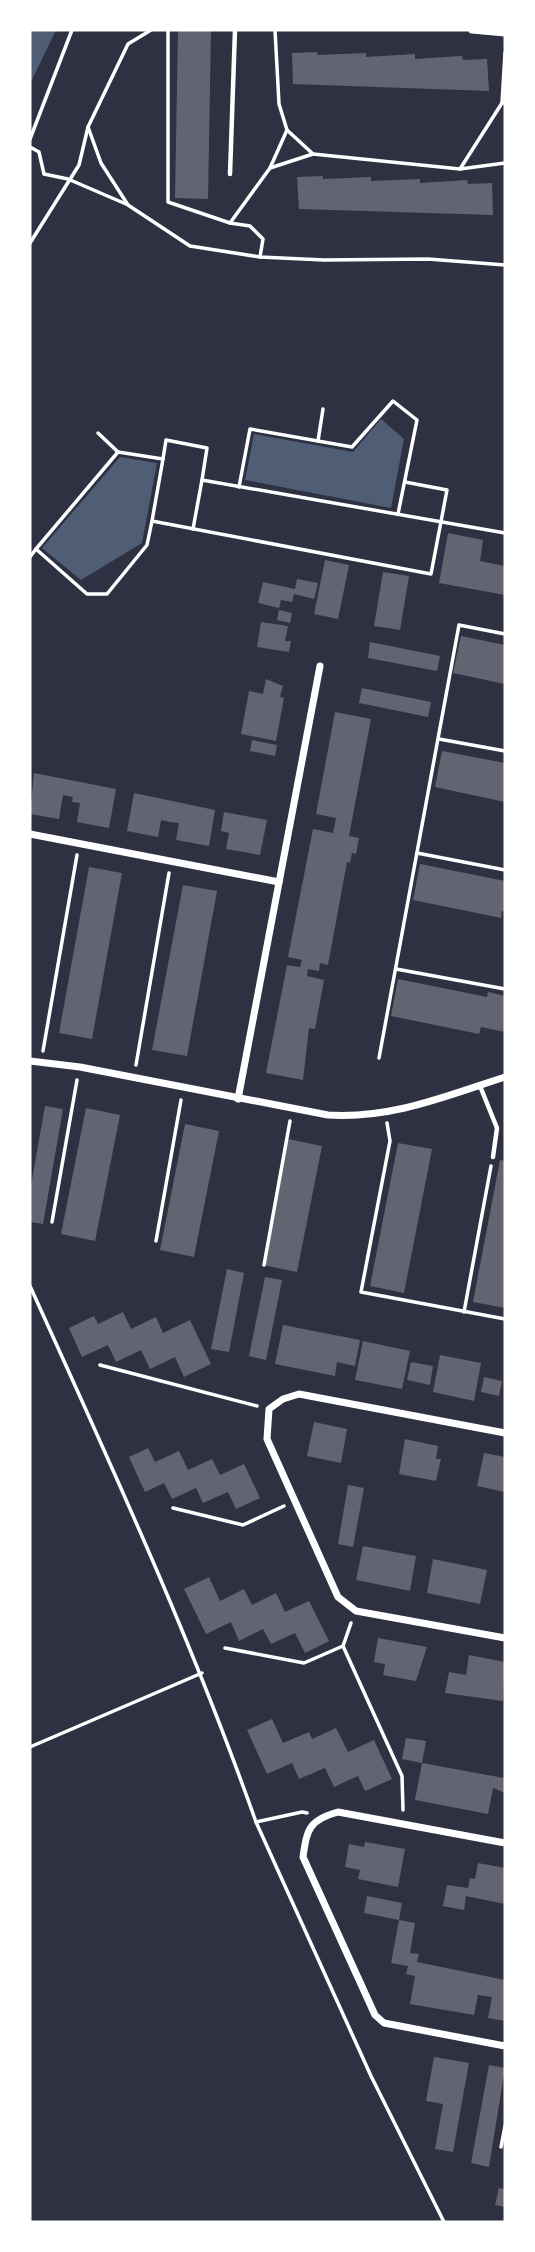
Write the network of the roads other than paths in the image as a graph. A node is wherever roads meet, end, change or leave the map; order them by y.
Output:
1 (235, 30) edge
2 (472, 30) edge
3 (505, 33) edge
4 (230, 174) dead end
5 (320, 666) dead end
6 (30, 834) edge
7 (279, 882) junction
8 (30, 1061) edge
9 (505, 1077) edge
10 (480, 1085) junction
11 (238, 1098) junction
12 (493, 1157) road end
13 (505, 1433) edge
14 (505, 1639) edge
15 (505, 1843) edge
16 (505, 2046) edge

1 - 4 lane
2 - 3 street
5 - 7 street
6 - 7 street
7 - 11 street
8 - 11 street
9 - 10 street
10 - 11 street
10 - 12 lane
13 - 14 street
15 - 16 street

